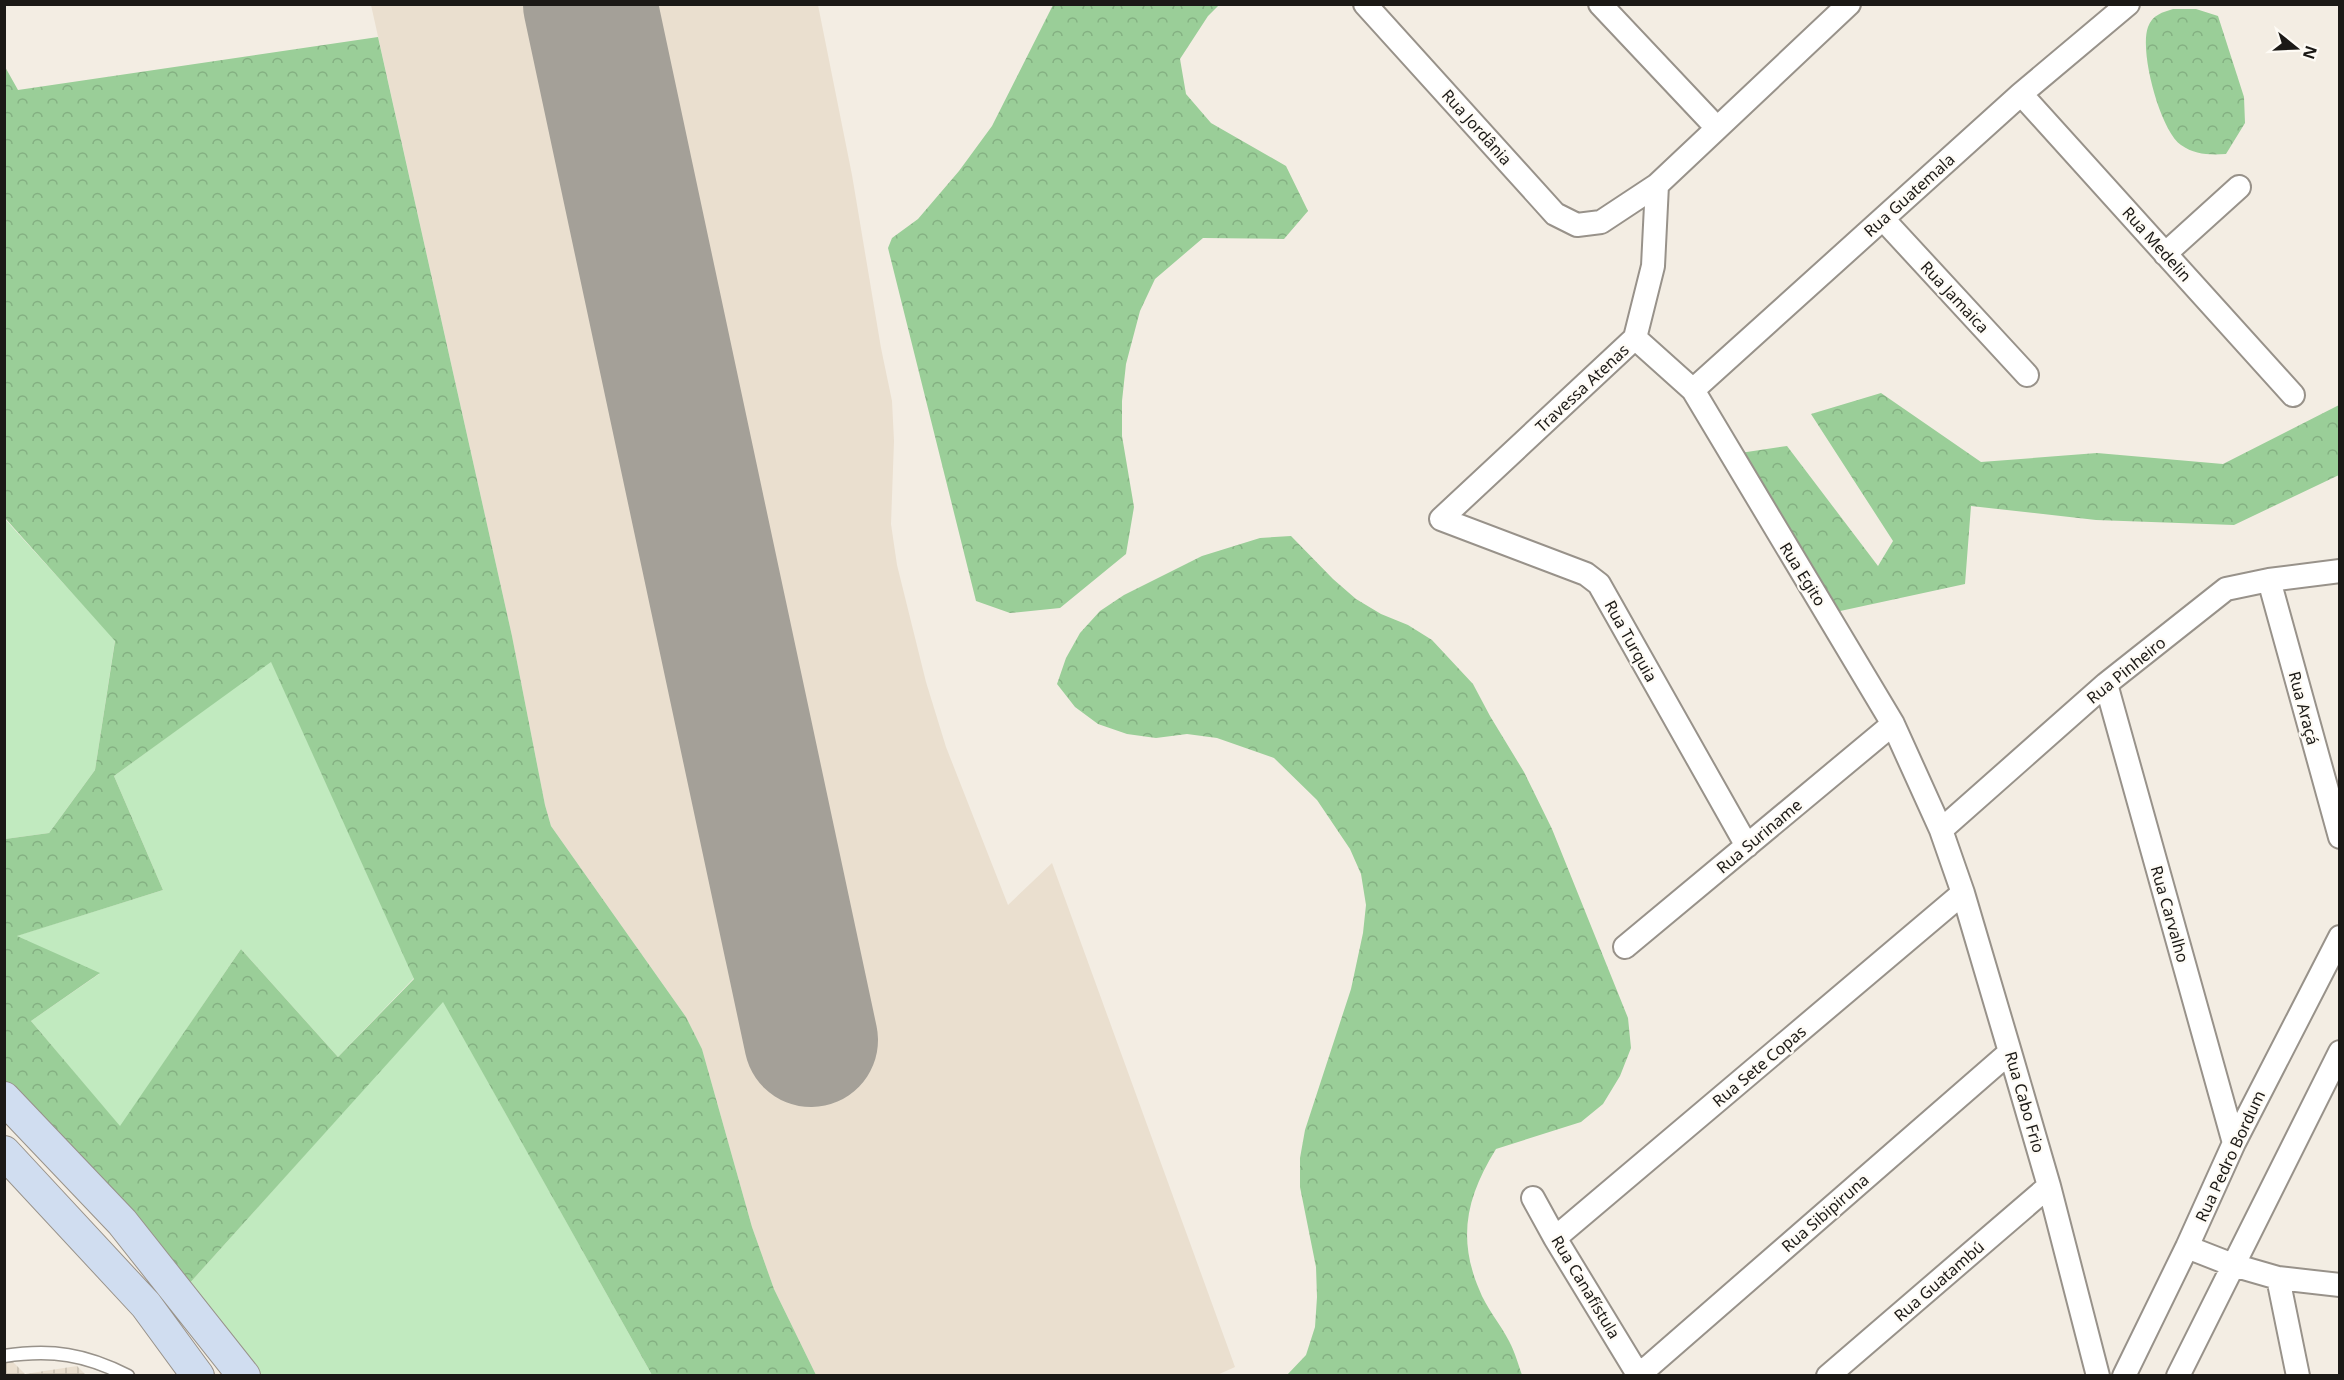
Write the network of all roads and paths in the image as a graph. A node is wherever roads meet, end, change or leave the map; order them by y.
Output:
1 (1365, 4) edge
2 (1600, 4) edge
3 (2128, 4) edge
4 (1841, 7) edge
5 (2021, 94) junction
6 (1717, 128) junction
7 (1657, 185) junction
8 (2239, 187) dead end
9 (1883, 219) junction
10 (2165, 254) junction
11 (1635, 338) junction
12 (2027, 375) dead end
13 (1693, 390) junction
14 (2293, 395) dead end
15 (1441, 519) joint
16 (2340, 571) edge
17 (2269, 580) junction
18 (2106, 684) junction
19 (1893, 724) junction
20 (1941, 830) junction
21 (2340, 837) edge
22 (1747, 846) junction
23 (1963, 893) junction
24 (2340, 937) edge
25 (1625, 947) dead end
26 (2010, 1052) junction
27 (2340, 1052) edge
28 (4, 1098) edge
29 (2234, 1143) junction
30 (4, 1152) edge
31 (2049, 1186) junction
32 (1533, 1198) dead end
33 (1555, 1238) junction
34 (2187, 1247) junction
35 (2233, 1265) junction
36 (2278, 1278) junction
37 (2340, 1285) edge
38 (4, 1356) edge
39 (1639, 1375) edge
40 (128, 1376) edge
41 (198, 1376) edge
42 (244, 1376) edge
43 (1828, 1376) edge
44 (2098, 1376) edge
45 (2124, 1376) edge
46 (2178, 1376) edge
47 (2298, 1376) edge

1 - 7 street, Rua Jordânia
2 - 6 street
3 - 5 street, Rua Guatemala
4 - 6 street
5 - 9 street, Rua Guatemala
5 - 10 street, Rua Medelin
6 - 7 street
7 - 11 street, Travessa Atenas
8 - 10 street
9 - 12 street, Rua Jamaica
9 - 13 street, Rua Guatemala
10 - 14 street, Rua Medelin
11 - 13 street, Rua Egito
11 - 15 street, Travessa Atenas
13 - 19 street, Rua Egito
15 - 22 street, Rua Turquia
16 - 17 street, Rua Pinheiro
17 - 18 street, Rua Pinheiro
17 - 21 street, Rua Araçá
18 - 20 street, Rua Pinheiro
18 - 29 street, Rua Carvalho
19 - 20 street, Rua Egito
19 - 22 street, Rua Suriname
20 - 23 street, Rua Cabo Frio
22 - 25 street, Rua Suriname
23 - 26 street, Rua Cabo Frio
23 - 33 street, Rua Sete Copas
24 - 29 street, Rua Pedro Bordum
26 - 31 street, Rua Cabo Frio
26 - 39 street, Rua Sibipiruna
27 - 35 street
28 - 42 main road
29 - 34 street, Rua Pedro Bordum
30 - 41 main road
31 - 43 street, Rua Guatambú
31 - 44 street, Rua Cabo Frio
32 - 33 street, Rua Canafístula
33 - 39 street, Rua Canafístula
34 - 35 street
34 - 45 street, Rua Pedro Bordum
35 - 36 street
35 - 46 street
36 - 37 street
36 - 47 street
38 - 40 lane

